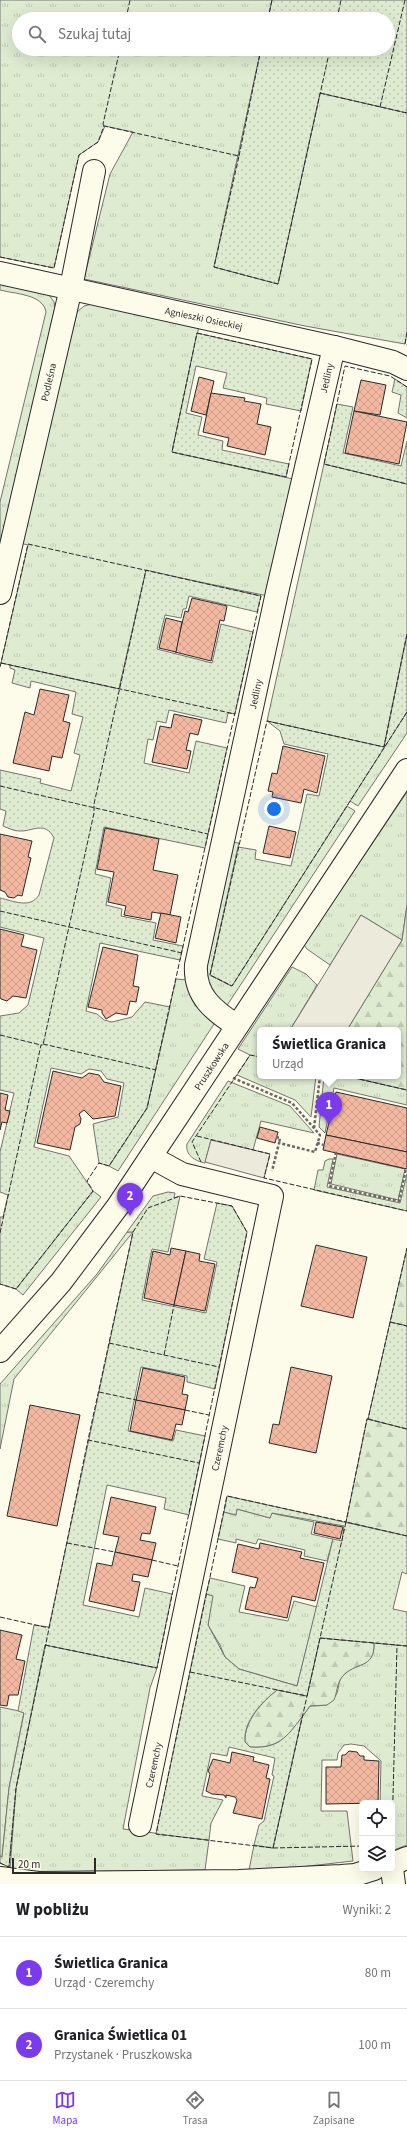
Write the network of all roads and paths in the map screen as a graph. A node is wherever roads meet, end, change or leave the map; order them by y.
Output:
1 (94, 171) dead end
2 (0, 273) edge
3 (71, 288) junction
4 (334, 346) junction
5 (407, 369) edge
6 (0, 593) edge
7 (407, 770) edge
8 (237, 1026) junction
9 (230, 1077) dead end
10 (320, 1079) edge
11 (314, 1128) junction
12 (276, 1137) dead end
13 (279, 1143) junction
14 (317, 1144) junction
15 (324, 1145) dead end
16 (336, 1152) dead end
17 (151, 1157) junction
18 (406, 1169) edge
19 (271, 1172) dead end
20 (0, 1351) edge
21 (140, 1825) dead end
22 (407, 1858) edge
23 (395, 1863) edge
24 (364, 1872) edge
25 (392, 1872) edge
26 (9, 1881) edge
27 (394, 1884) edge

1 - 3 street, Podleśna
2 - 3 street, Agnieszki Osieckiej
3 - 4 street, Agnieszki Osieckiej
3 - 6 street, Podleśna
4 - 5 street, Agnieszki Osieckiej
4 - 8 street, Jedliny
7 - 8 street, Pruszkowska
8 - 17 street, Pruszkowska
9 - 11 path
10 - 11 path
11 - 14 path
12 - 13 path
13 - 14 path
13 - 19 path
14 - 15 path
16 - 18 path
17 - 20 street, Pruszkowska
17 - 21 street, Czeremchy
22 - 23 street
24 - 26 street
25 - 27 street

